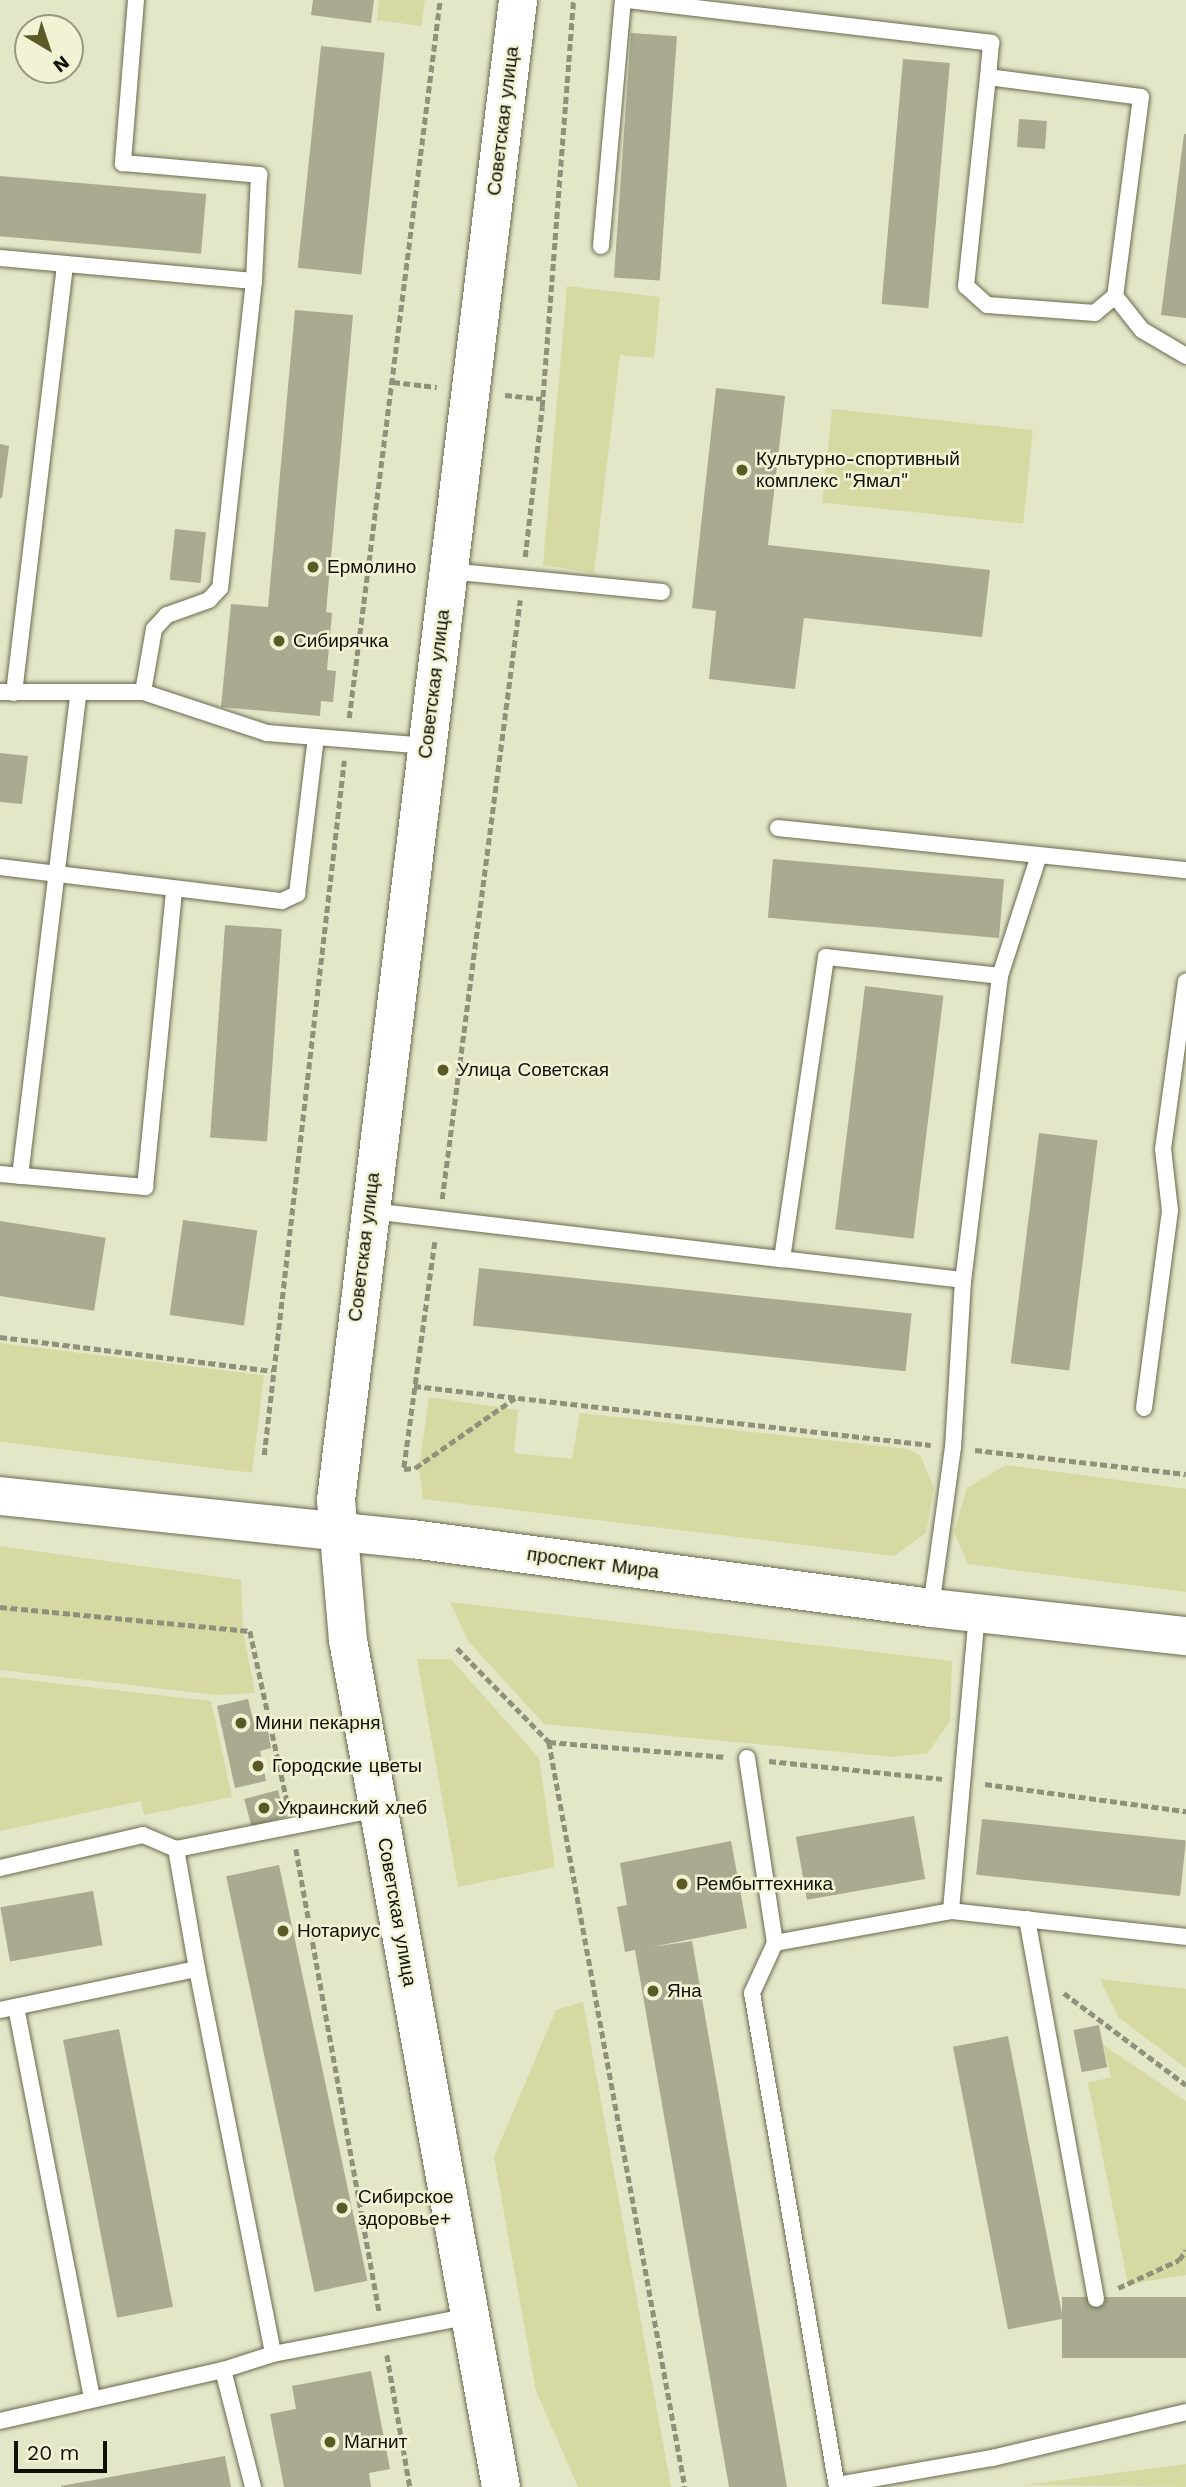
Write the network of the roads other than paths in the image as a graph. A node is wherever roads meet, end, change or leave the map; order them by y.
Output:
1 (136, 0) edge
2 (518, 0) edge
3 (625, 0) edge
4 (988, 76) junction
5 (601, 246) dead end
6 (0, 258) edge
7 (65, 264) junction
8 (254, 281) junction
9 (1115, 296) junction
10 (1186, 356) edge
11 (449, 571) junction
12 (662, 592) dead end
13 (7, 692) edge
14 (144, 692) junction
15 (78, 694) junction
16 (316, 738) junction
17 (427, 746) junction
18 (778, 828) dead end
19 (1038, 858) junction
20 (0, 867) edge
21 (1186, 870) edge
22 (56, 874) junction
23 (174, 890) junction
24 (1000, 976) junction
25 (1186, 982) edge
26 (0, 1174) edge
27 (20, 1177) junction
28 (368, 1210) junction
29 (1178, 1212) edge
30 (782, 1259) junction
31 (963, 1280) junction
32 (1144, 1408) dead end
33 (0, 1496) edge
34 (336, 1531) junction
35 (931, 1608) junction
36 (977, 1613) junction
37 (1186, 1636) edge
38 (747, 1758) road end
39 (378, 1809) junction
40 (176, 1849) junction
41 (0, 1868) edge
42 (951, 1911) junction
43 (1027, 1919) junction
44 (1186, 1937) edge
45 (775, 1943) junction
46 (197, 1969) junction
47 (8, 2008) edge
48 (1096, 2299) road end
49 (471, 2316) junction
50 (273, 2354) junction
51 (223, 2370) junction
52 (92, 2397) junction
53 (1186, 2412) edge
54 (0, 2421) edge
55 (837, 2486) edge
56 (253, 2487) edge
57 (501, 2487) edge

1 - 8 lane
2 - 11 main road, Советская улица
3 - 4 lane
3 - 5 lane
4 - 9 lane
4 - 9 lane
6 - 7 lane
7 - 8 lane
7 - 13 lane
8 - 14 lane
9 - 10 lane
11 - 12 lane
11 - 17 main road, Советская улица
13 - 15 lane
14 - 15 lane
14 - 16 lane
15 - 22 lane
16 - 17 lane
16 - 23 lane
17 - 28 main road, Советская улица
18 - 19 lane
19 - 21 lane
19 - 24 lane
20 - 22 lane
22 - 23 lane
22 - 27 lane
23 - 27 lane
24 - 30 lane
24 - 31 lane
25 - 29 lane
26 - 27 lane
28 - 30 lane
28 - 34 main road, Советская улица
29 - 32 lane
30 - 31 lane
31 - 35 lane
33 - 34 main road, проспект Мира
34 - 35 main road, проспект Мира
34 - 39 main road, Советская улица
35 - 36 main road, проспект Мира
36 - 37 main road, проспект Мира
36 - 42 lane
38 - 45 lane
39 - 40 lane
39 - 49 main road, Советская улица
40 - 41 lane
40 - 46 lane
42 - 43 lane
42 - 45 lane
43 - 44 lane
43 - 48 lane
45 - 55 lane
46 - 47 lane
46 - 50 lane
47 - 52 lane
49 - 50 lane
49 - 57 main road, Советская улица
50 - 51 lane
51 - 52 lane
51 - 56 lane
52 - 54 lane
53 - 55 lane

